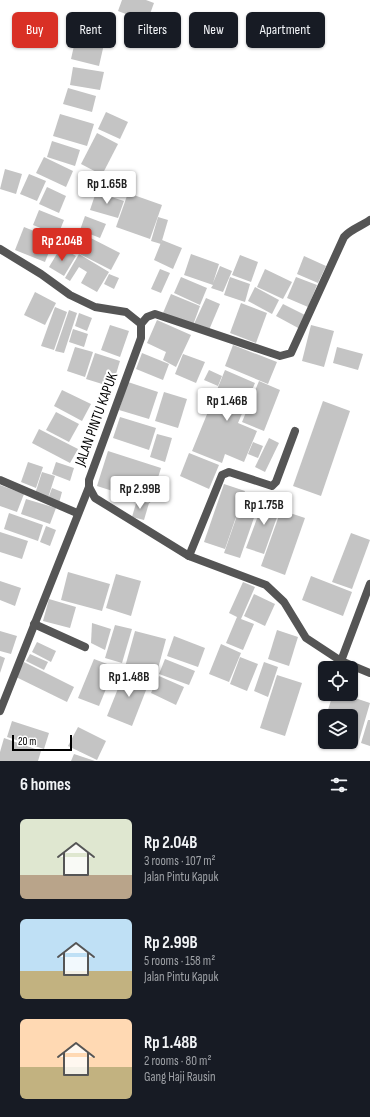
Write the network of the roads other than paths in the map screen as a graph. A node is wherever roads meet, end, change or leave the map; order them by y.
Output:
1 (370, 220) edge
2 (0, 249) edge
3 (141, 324) junction
4 (295, 432) dead end
5 (0, 480) edge
6 (89, 487) junction
7 (77, 513) junction
8 (189, 556) junction
9 (370, 584) edge
10 (34, 624) junction
11 (85, 647) dead end
12 (341, 661) joint
13 (358, 668) edge
14 (370, 673) edge
15 (0, 711) edge

1 - 3 street
2 - 3 street
3 - 6 street, JALAN PINTU KAPUK
4 - 8 street
5 - 7 street
6 - 7 street
6 - 8 street, JALAN PINTU KAPUK
7 - 10 street
8 - 12 street, JALAN PINTU KAPUK
9 - 12 street
10 - 11 street
10 - 15 street
13 - 14 street, JALAN PINTU KAPUK

